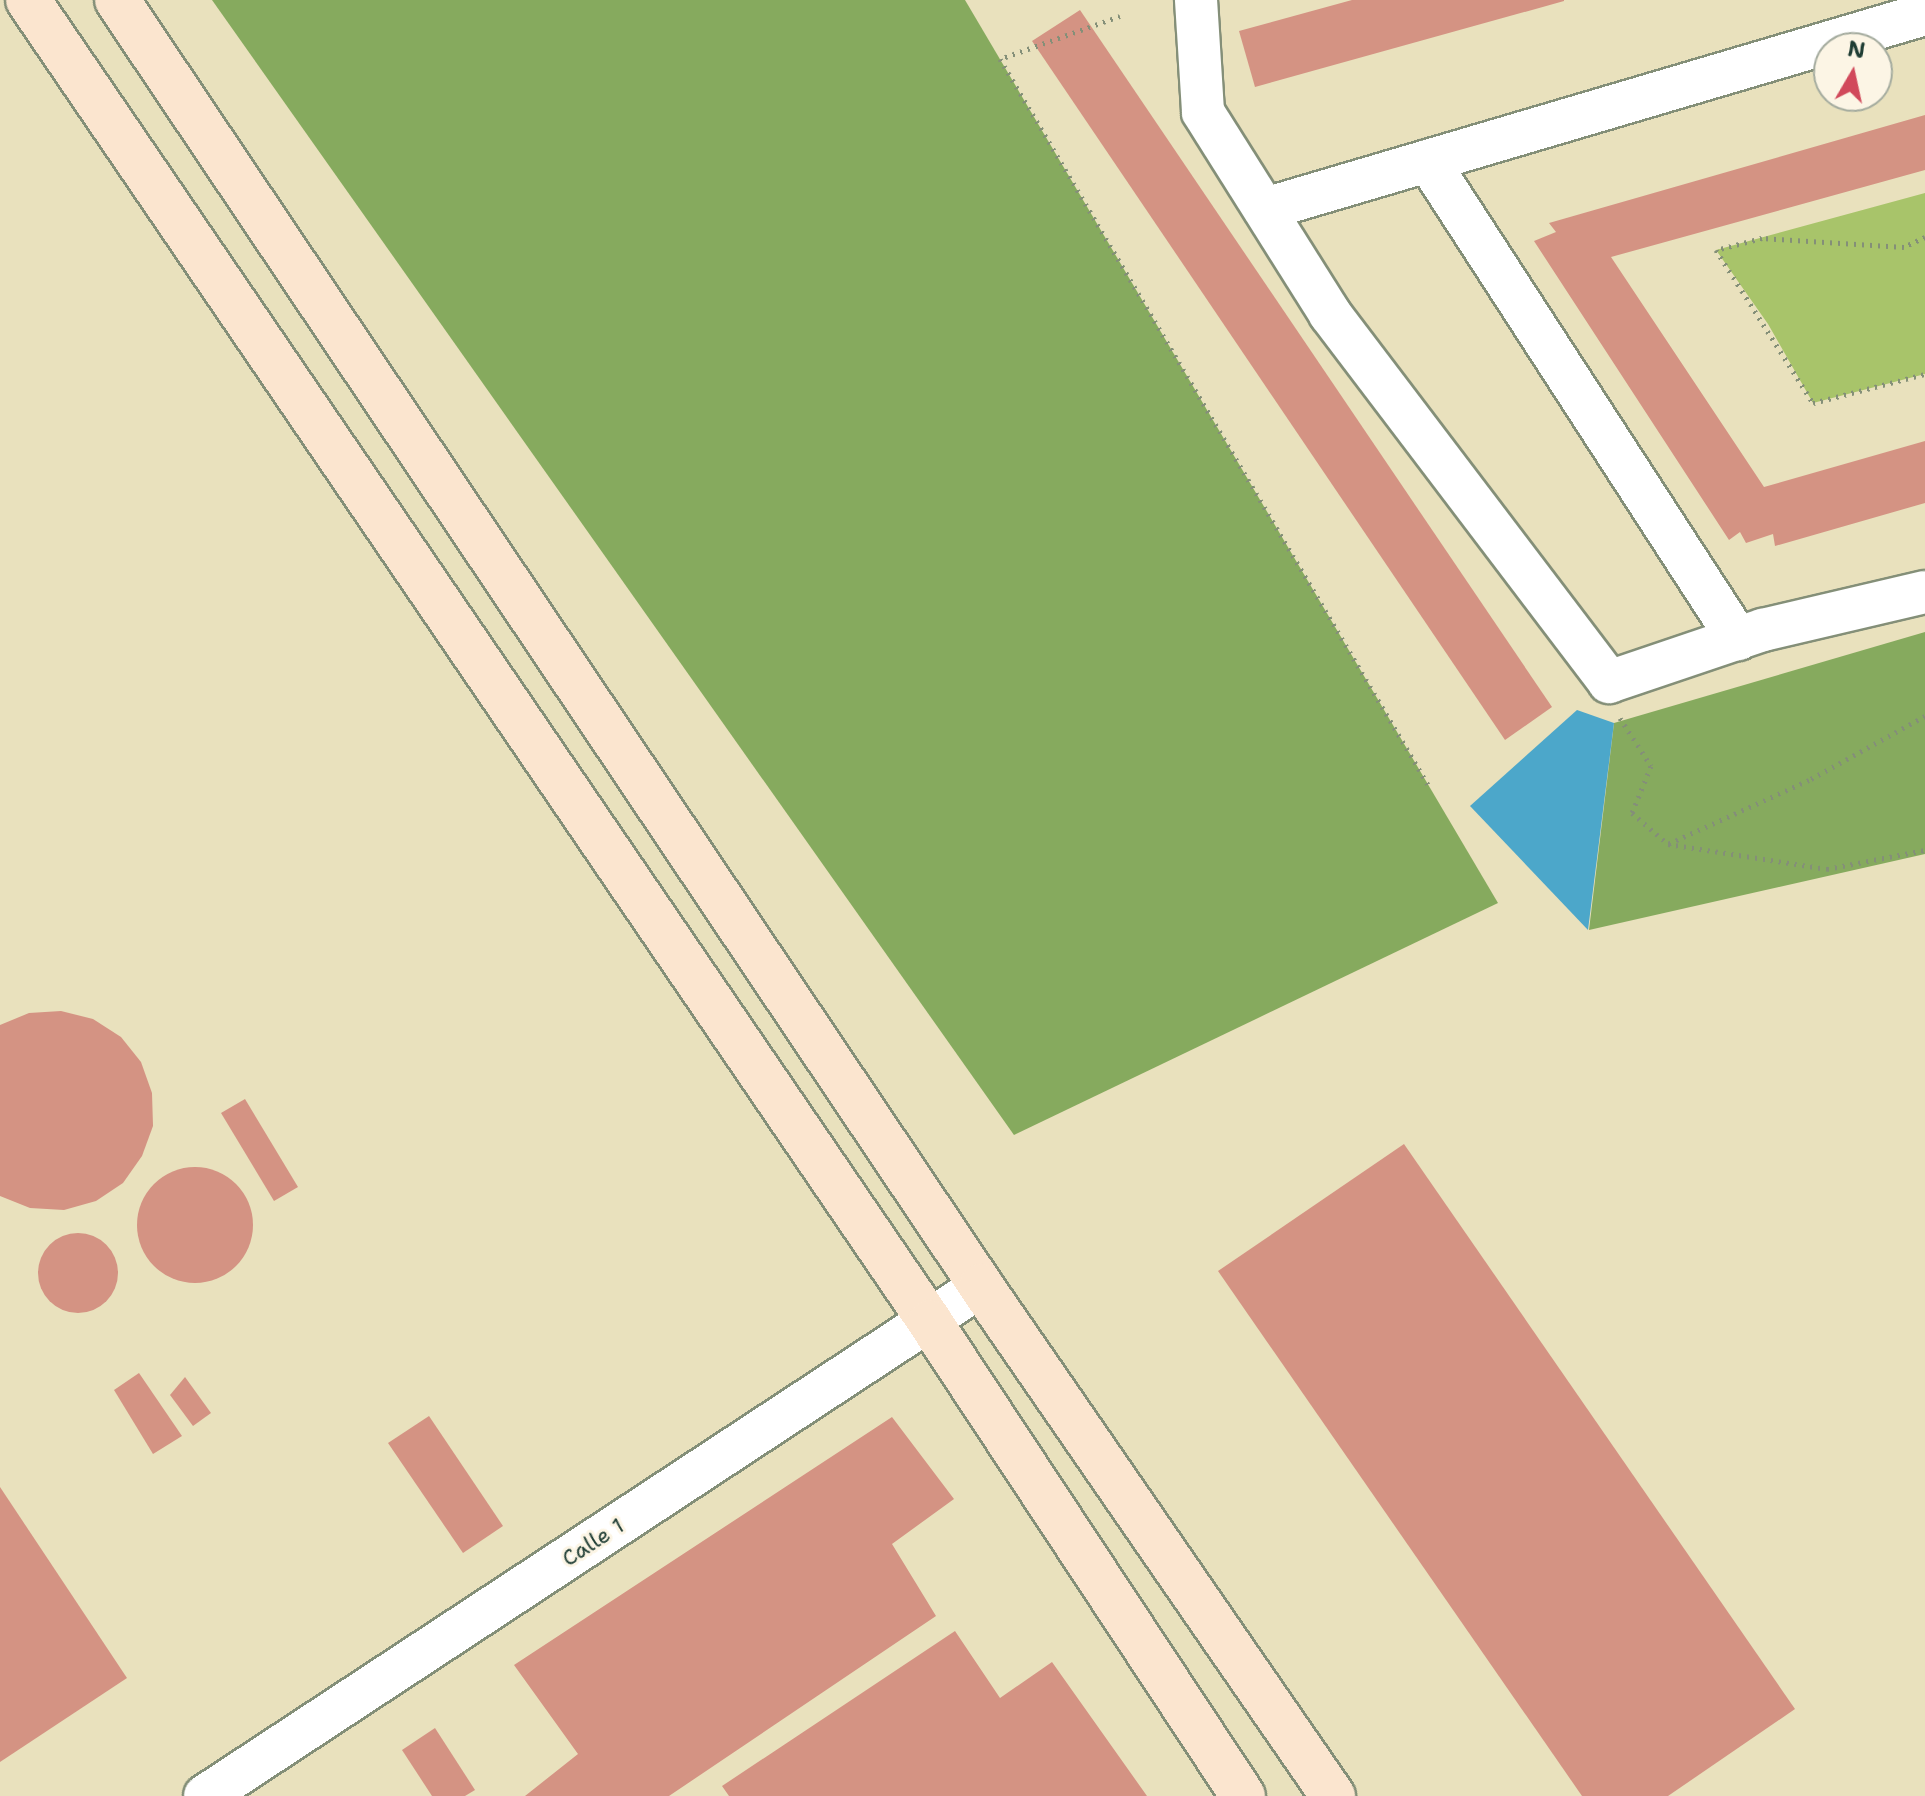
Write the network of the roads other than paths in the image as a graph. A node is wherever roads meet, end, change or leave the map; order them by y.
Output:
1 (28, 0) edge
2 (117, 0) edge
3 (1196, 0) edge
4 (1925, 14) edge
5 (1428, 161) junction
6 (1265, 209) junction
7 (1925, 592) edge
8 (1738, 639) junction
9 (981, 1286) junction
10 (930, 1322) junction
11 (205, 1796) edge
12 (1243, 1796) edge
13 (1333, 1796) edge

1 - 10 street
2 - 9 street
3 - 6 street
4 - 5 street
5 - 6 street
5 - 8 street
6 - 8 street
7 - 8 street
9 - 10 street, Calle 1
9 - 13 street
10 - 11 street, Calle 1
10 - 12 street

